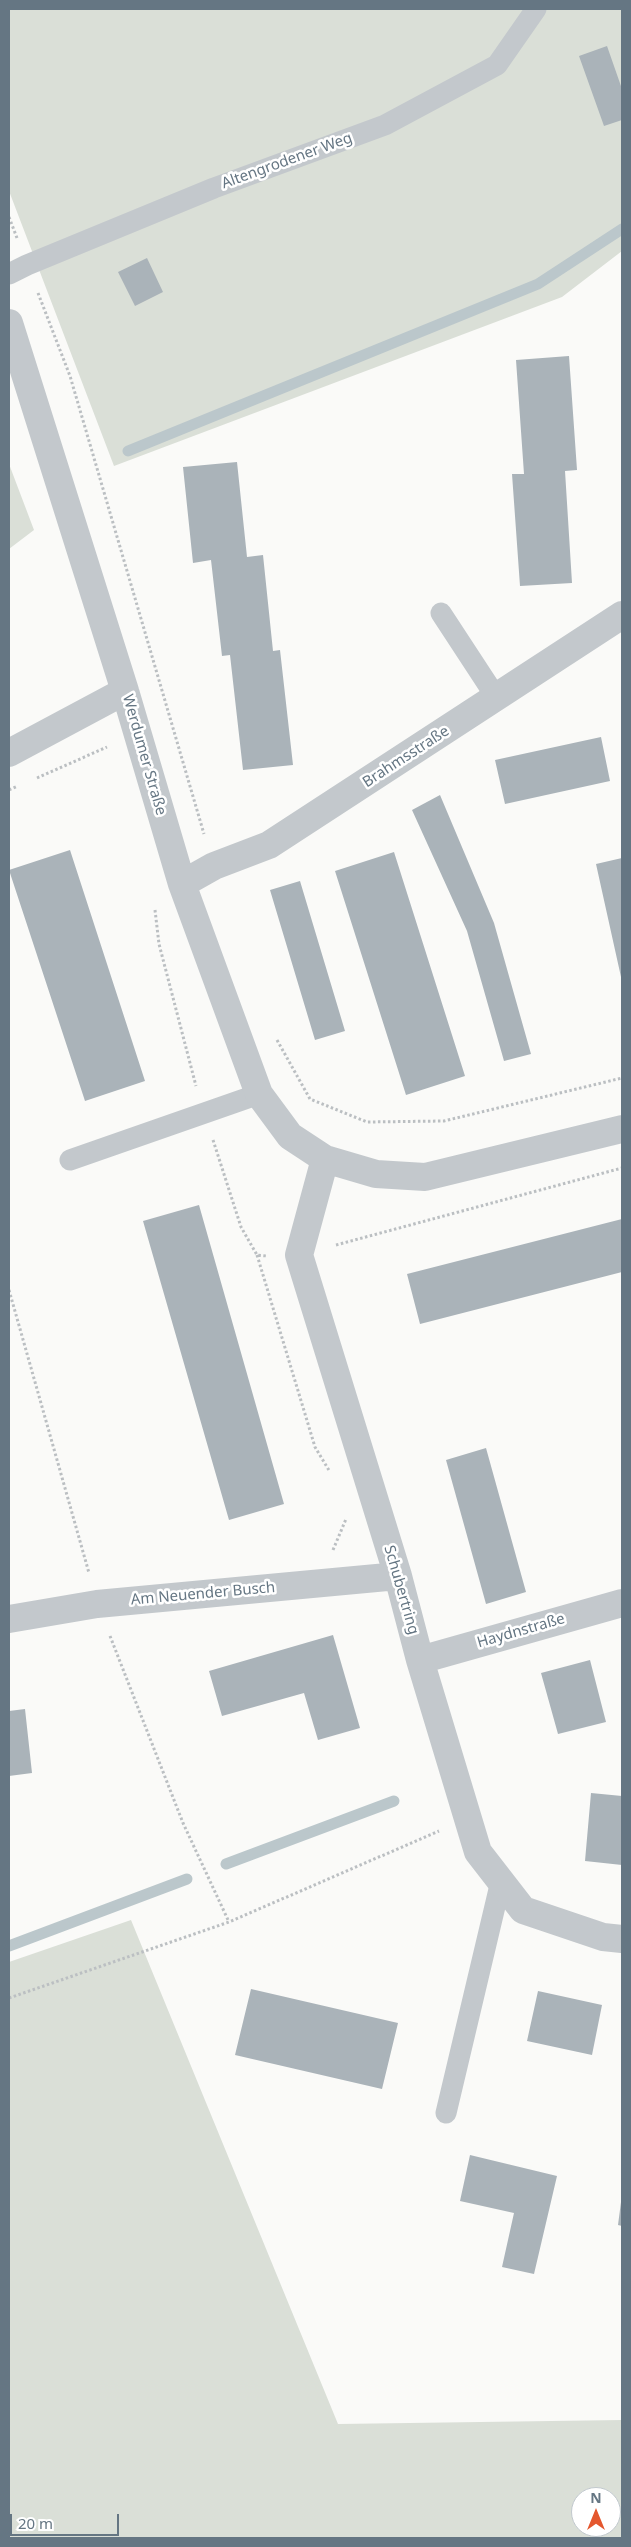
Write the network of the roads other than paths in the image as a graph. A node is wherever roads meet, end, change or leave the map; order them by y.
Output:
1 (536, 9) edge
2 (18, 269) edge
3 (9, 323) edge
4 (441, 613) dead end
5 (622, 615) edge
6 (125, 691) junction
7 (496, 697) junction
8 (9, 753) edge
9 (182, 884) junction
10 (259, 1094) junction
11 (622, 1129) edge
12 (325, 1159) junction
13 (70, 1160) dead end
14 (398, 1576) junction
15 (622, 1603) edge
16 (9, 1619) edge
17 (420, 1660) junction
18 (501, 1881) junction
19 (622, 1939) edge
20 (446, 2113) dead end

1 - 2 lane, Altengrodener Weg
3 - 6 street, Werdumer Straße
4 - 7 lane
5 - 7 street, Brahmsstraße
6 - 8 street
6 - 9 street, Werdumer Straße
7 - 9 street, Brahmsstraße
9 - 10 street, Werdumer Straße
10 - 12 street, Werdumer Straße
10 - 13 lane
11 - 12 street, Werdumer Straße
12 - 14 street, Schubertring
14 - 16 street, Am Neuender Busch
14 - 17 street, Schubertring
15 - 17 street, Haydnstraße
17 - 18 street, Schubertring
18 - 19 street, Schubertring
18 - 20 lane

